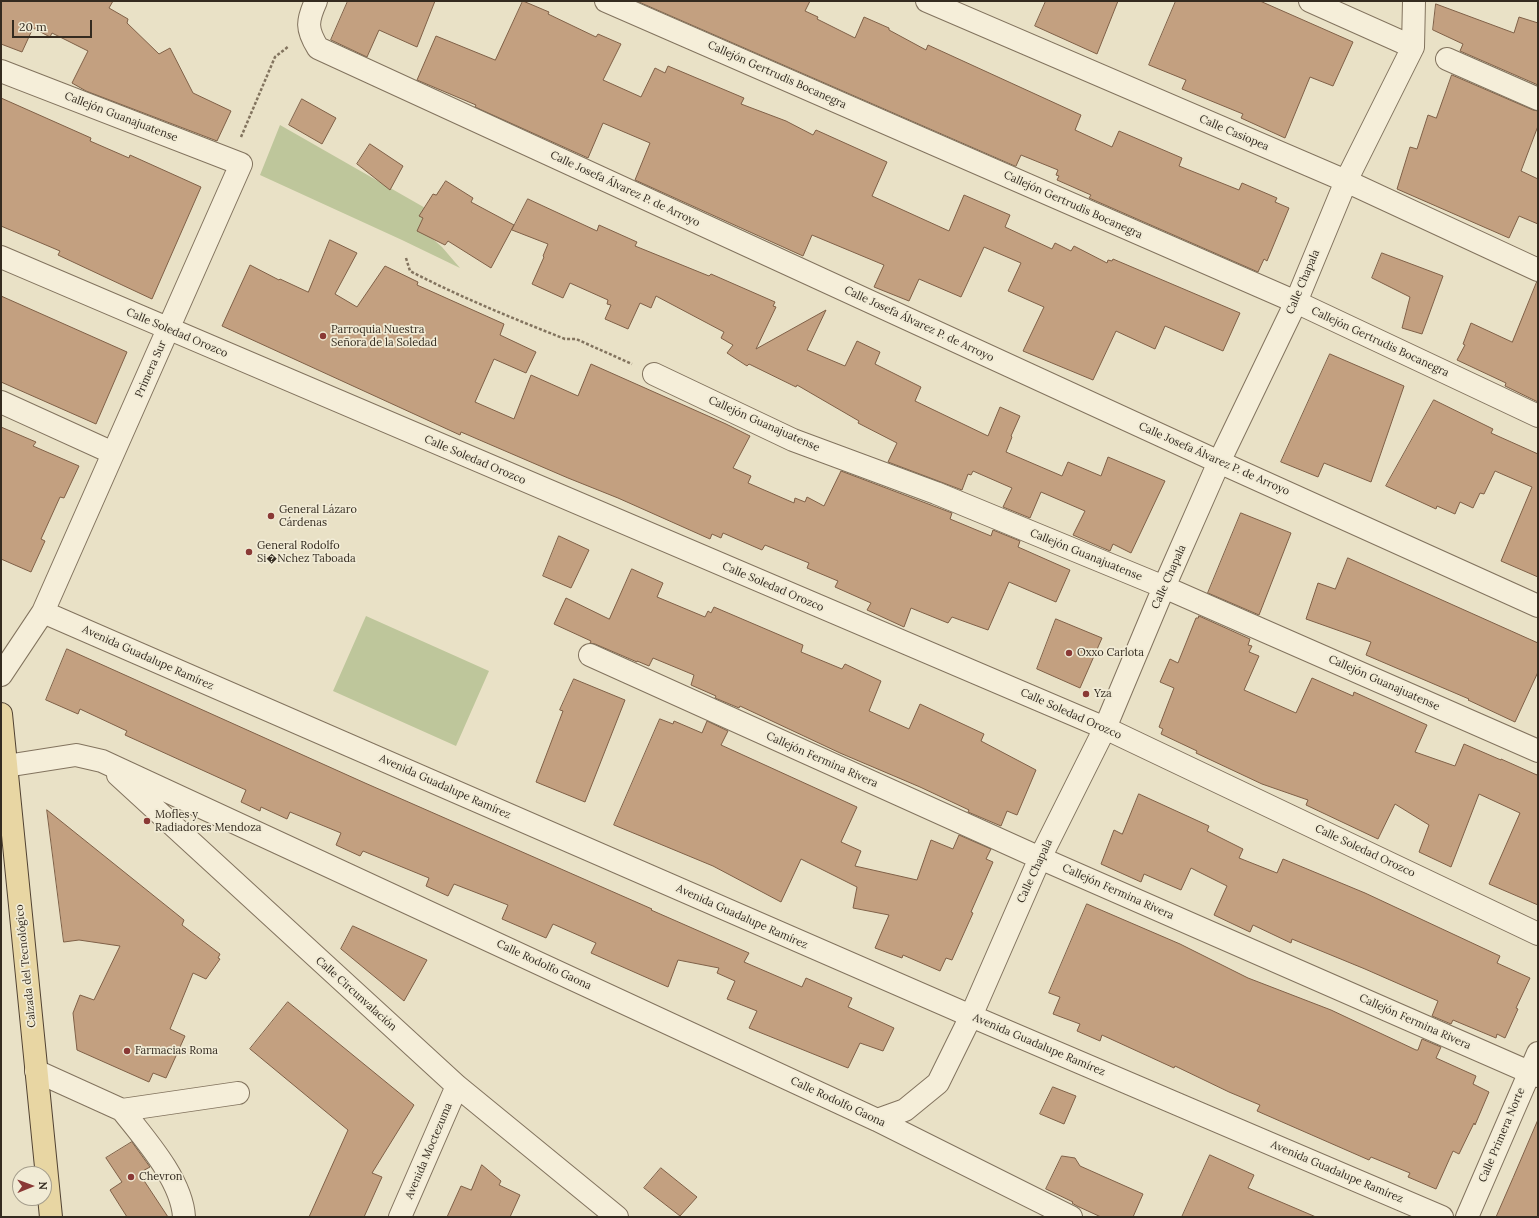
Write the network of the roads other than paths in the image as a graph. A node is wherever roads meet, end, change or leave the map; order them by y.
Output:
1 (316, 1) edge
2 (606, 1) edge
3 (927, 1) edge
4 (1310, 1) edge
5 (1414, 1) edge
6 (1412, 47) junction
7 (1446, 59) dead end
8 (1, 71) edge
9 (1538, 98) edge
10 (241, 164) joint
11 (1346, 181) junction
12 (1, 257) edge
13 (1538, 270) edge
14 (1296, 302) junction
15 (168, 329) junction
16 (654, 374) road end
17 (1, 402) edge
18 (1538, 416) edge
19 (113, 453) junction
20 (1219, 462) junction
21 (1164, 586) junction
22 (1538, 606) edge
23 (44, 612) junction
24 (590, 655) dead end
25 (1, 675) edge
26 (1, 714) edge
27 (1106, 728) junction
28 (1538, 751) edge
29 (102, 761) junction
30 (4, 768) edge
31 (1040, 858) junction
32 (9, 877) edge
33 (1538, 934) edge
34 (971, 1016) junction
35 (1535, 1067) edge
36 (36, 1071) junction
37 (457, 1086) junction
38 (238, 1093) dead end
39 (122, 1110) junction
40 (877, 1120) junction
41 (51, 1217) edge
42 (184, 1217) edge
43 (400, 1217) edge
44 (617, 1217) edge
45 (1071, 1217) edge
46 (1442, 1217) edge
47 (1467, 1217) edge

1 - 20 street, Calle Josefa Álvarez P. de Arroyo
2 - 14 street, Callejón Gertrudis Bocanegra
3 - 11 street, Calle Casiopea
4 - 6 street
5 - 6 street, Calle Chapala
6 - 11 street, Calle Chapala
7 - 9 street
8 - 10 street, Callejón Guanajuatense
10 - 15 street, Primera Sur
11 - 13 street, Calle Casiopea
11 - 14 street, Calle Chapala
12 - 15 street, Calle Soledad Orozco
14 - 18 street, Callejón Gertrudis Bocanegra
14 - 20 street, Calle Chapala
15 - 19 street, Primera Sur
15 - 27 street, Calle Soledad Orozco
16 - 21 street, Callejón Guanajuatense
17 - 19 street
19 - 23 street, Primera Sur
20 - 21 street, Calle Chapala
20 - 22 street, Calle Josefa Álvarez P. de Arroyo
21 - 27 street, Calle Chapala
21 - 28 street, Callejón Guanajuatense
23 - 25 street, Primera Sur
23 - 34 street, Avenida Guadalupe Ramírez
24 - 31 street, Callejón Fermina Rivera
26 - 30 main road, Calzada del Tecnológico
27 - 31 street, Calle Chapala
27 - 33 street, Calle Soledad Orozco
29 - 30 street, Calle Rodolfo Gaona
29 - 37 street, Calle Circunvalación
29 - 40 street, Calle Rodolfo Gaona
30 - 32 main road, Calzada del Tecnológico
31 - 34 street, Calle Chapala
31 - 35 street, Callejón Fermina Rivera
32 - 36 main road, Calzada del Tecnológico
34 - 40 street, Calle Chapala
34 - 46 street, Avenida Guadalupe Ramírez
35 - 47 street, Calle Primera Norte
36 - 39 street
36 - 41 main road, Calzada del Tecnológico
37 - 43 street, Avenida Moctezuma
37 - 44 street, Calle Circunvalación
38 - 39 street
39 - 42 street
40 - 45 street, Calle Rodolfo Gaona

